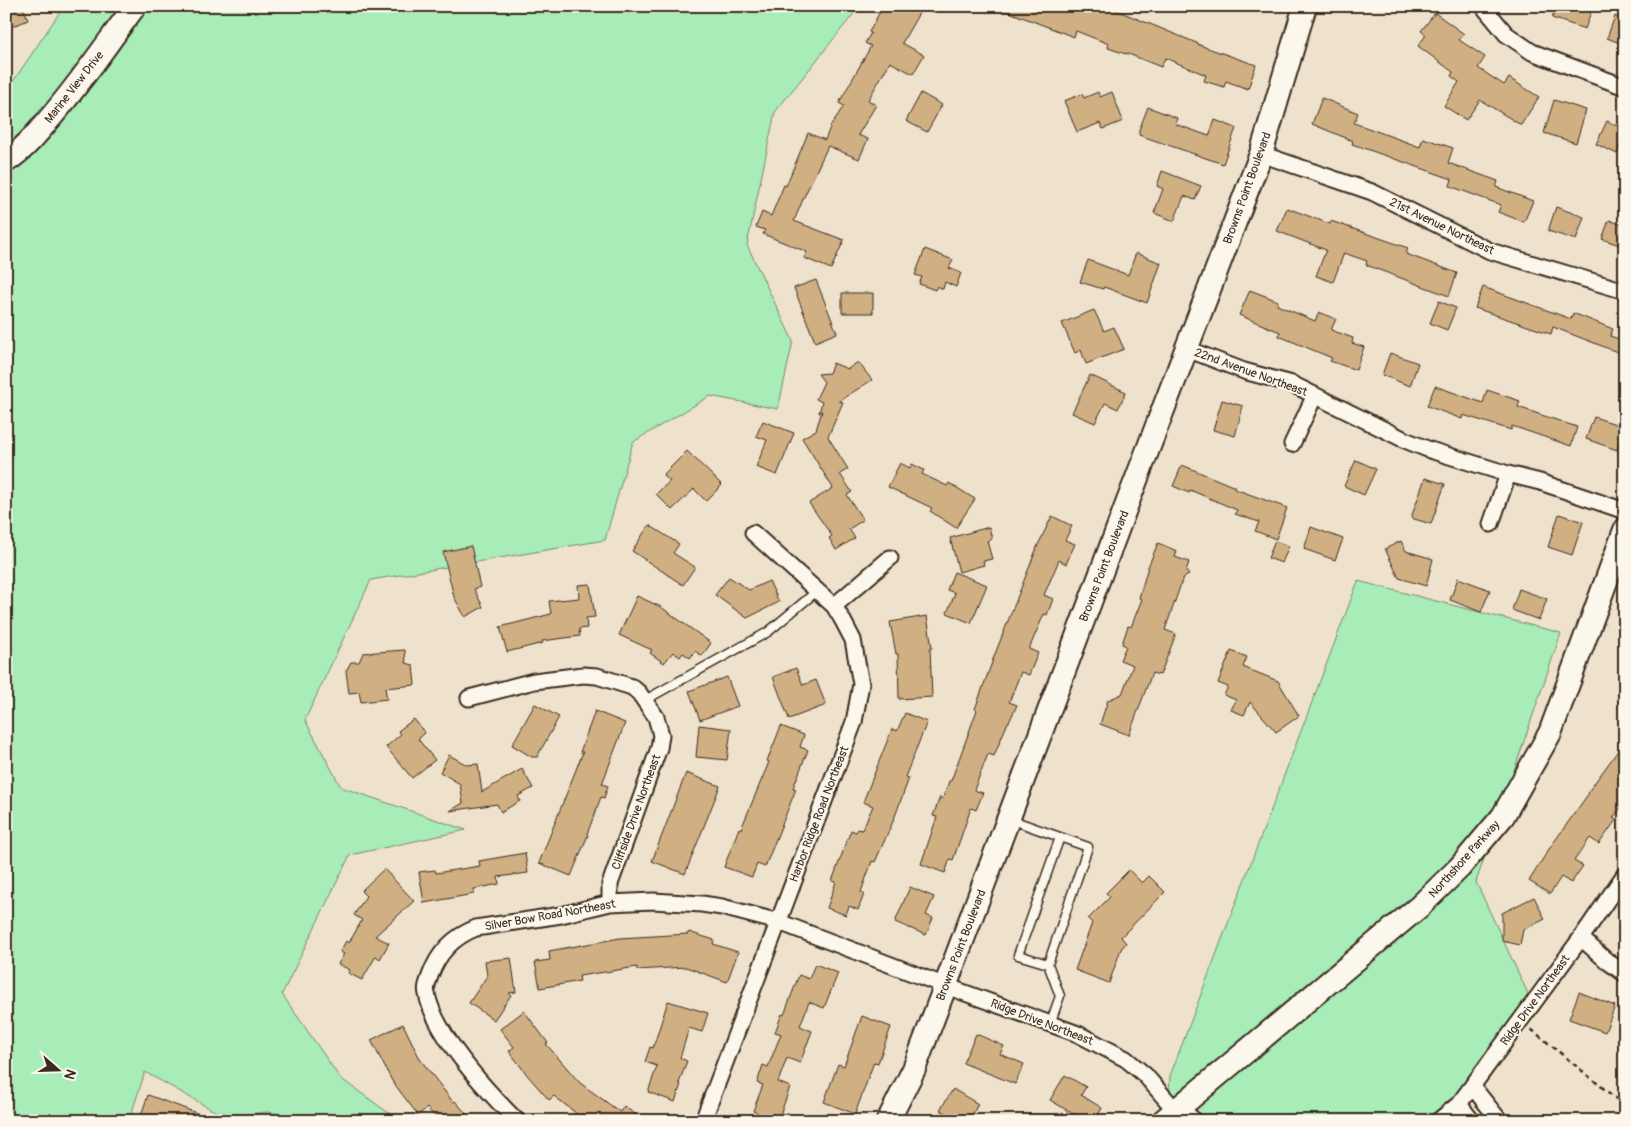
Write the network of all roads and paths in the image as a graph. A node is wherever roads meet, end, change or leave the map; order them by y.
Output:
1 (135, 6) edge
2 (1305, 6) edge
3 (1483, 6) edge
4 (1625, 87) edge
5 (1261, 154) junction
6 (6, 162) edge
7 (1625, 290) edge
8 (1187, 349) junction
9 (1315, 395) junction
10 (1292, 444) dead end
11 (1508, 474) junction
12 (1625, 511) edge
13 (1492, 524) dead end
14 (1625, 530) edge
15 (754, 533) dead end
16 (890, 558) dead end
17 (818, 591) junction
18 (834, 606) junction
19 (468, 698) dead end
20 (645, 700) junction
21 (1009, 818) junction
22 (1060, 837) junction
23 (1625, 874) edge
24 (610, 903) junction
25 (779, 922) junction
26 (1581, 938) junction
27 (1048, 964) junction
28 (1625, 974) edge
29 (946, 986) junction
30 (1520, 1021) junction
31 (1050, 1024) junction
32 (1472, 1086) junction
33 (1459, 1104) junction
34 (1625, 1106) edge
35 (1178, 1118) edge
36 (517, 1121) edge
37 (703, 1121) edge
38 (888, 1121) edge
39 (1438, 1121) edge
40 (1472, 1121) edge
41 (1500, 1121) edge

1 - 6 street, Marine View Drive
2 - 5 street, Browns Point Boulevard
3 - 4 street
5 - 7 street, 21st Avenue Northeast
5 - 8 street, Browns Point Boulevard
8 - 9 street, 22nd Avenue Northeast
8 - 21 street, Browns Point Boulevard
9 - 10 street, 22nd Avenue Northeast
9 - 11 street, 22nd Avenue Northeast
11 - 12 street, 22nd Avenue Northeast
11 - 13 street
14 - 35 street, Northshore Parkway
15 - 17 street, Harbor Ridge Road Northeast
16 - 18 street
17 - 18 street, Harbor Ridge Road Northeast
17 - 20 lane
18 - 25 street, Harbor Ridge Road Northeast
19 - 20 street, Cliffside Drive Northeast
20 - 24 street, Cliffside Drive Northeast
21 - 22 lane
21 - 29 street, Browns Point Boulevard
22 - 27 lane
22 - 27 lane
23 - 26 street, Ridge Drive Northeast
24 - 25 street, Silver Bow Road Northeast
24 - 36 street, Silver Bow Road Northeast
25 - 29 street, Silver Bow Road Northeast
25 - 37 street, Harbor Ridge Road Northeast
26 - 28 street
26 - 30 street, Ridge Drive Northeast
27 - 31 lane
29 - 31 street, Ridge Drive Northeast
29 - 38 street, Browns Point Boulevard
30 - 32 street, Ridge Drive Northeast
30 - 34 path
31 - 35 street, Ridge Drive Northeast
32 - 33 street, Ridge Drive Northeast
32 - 41 street
33 - 39 street, Ridge Drive Northeast
33 - 40 street

